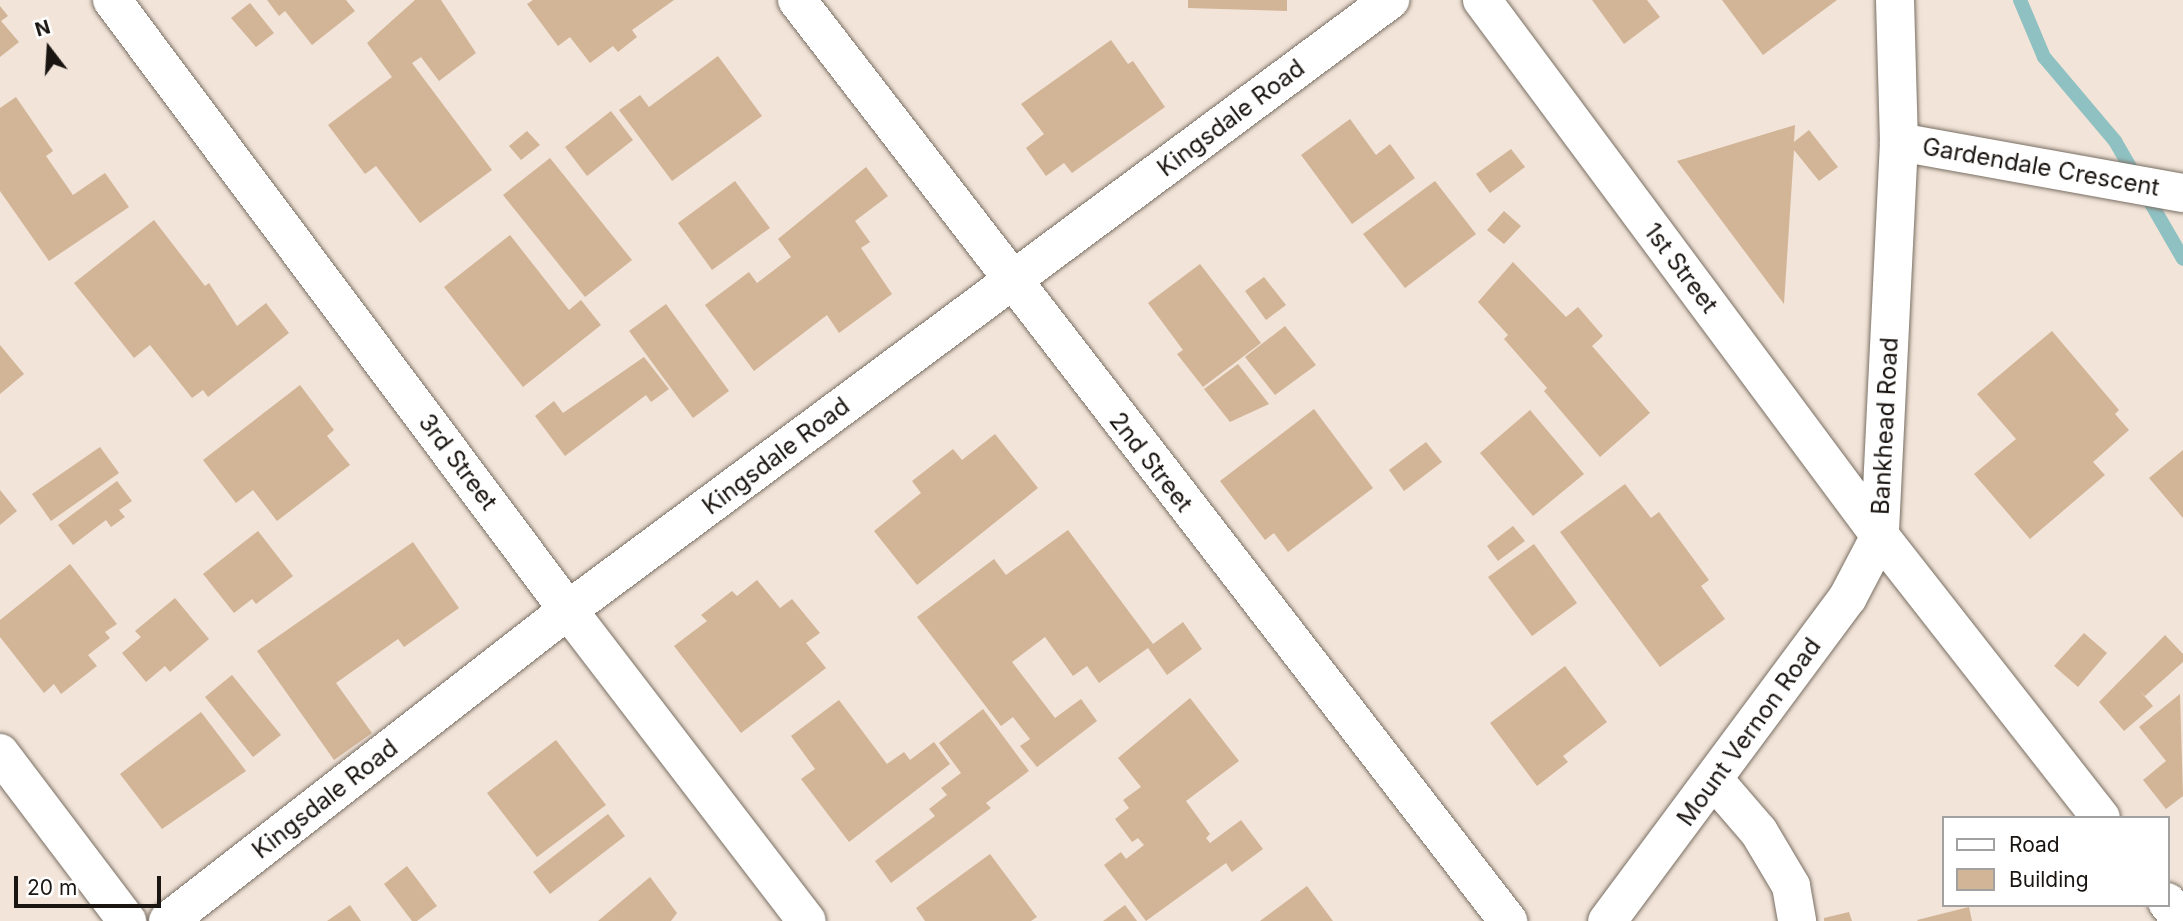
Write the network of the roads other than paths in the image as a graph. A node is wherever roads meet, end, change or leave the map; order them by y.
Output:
1 (113, 0) edge
2 (797, 0) edge
3 (1390, 0) edge
4 (1482, 0) edge
5 (1895, 0) edge
6 (1899, 142) junction
7 (2183, 193) edge
8 (1011, 282) junction
9 (1880, 536) junction
10 (568, 610) junction
11 (0, 753) edge
12 (1715, 781) junction
13 (2099, 816) edge
14 (2169, 905) edge
15 (127, 921) edge
16 (168, 921) edge
17 (807, 921) edge
18 (1508, 921) edge
19 (1607, 921) edge
20 (1797, 921) edge
21 (2182, 921) edge

1 - 10 street, 3rd Street
2 - 8 street, 2nd Street
3 - 8 street, Kingsdale Road
4 - 9 street, 1st Street
5 - 6 street, Bankhead Road
6 - 7 street, Gardendale Crescent
6 - 9 street, Bankhead Road
8 - 10 street, Kingsdale Road
8 - 18 street, 2nd Street
9 - 12 street, Mount Vernon Road
9 - 13 street, Bankhead Road
10 - 16 street, Kingsdale Road
10 - 17 street, 3rd Street
11 - 15 street
12 - 19 street, Mount Vernon Road
12 - 20 street
14 - 21 street

